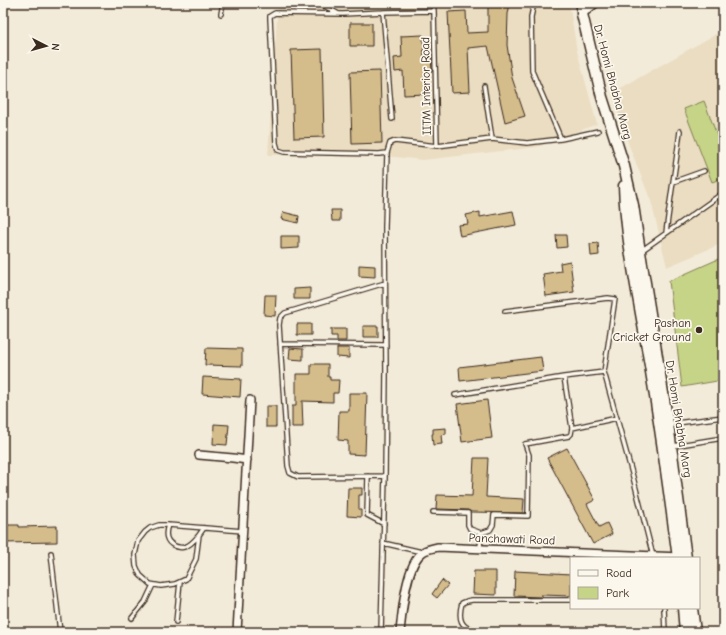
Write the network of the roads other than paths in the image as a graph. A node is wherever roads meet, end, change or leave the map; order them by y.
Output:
1 (223, 3) edge
2 (319, 3) edge
3 (433, 3) edge
4 (534, 3) edge
5 (582, 3) edge
6 (596, 3) edge
7 (434, 11) junction
8 (383, 12) junction
9 (221, 14) dead end
10 (338, 14) junction
11 (582, 14) junction
12 (484, 86) dead end
13 (392, 119) dead end
14 (680, 131) dead end
15 (598, 132) dead end
16 (492, 139) junction
17 (562, 139) junction
18 (437, 146) junction
19 (387, 153) junction
20 (624, 166) junction
21 (704, 171) dead end
22 (673, 182) junction
23 (723, 193) edge
24 (666, 233) junction
25 (640, 252) junction
26 (632, 260) junction
27 (385, 283) junction
28 (505, 311) dead end
29 (280, 344) junction
30 (386, 345) junction
31 (604, 372) junction
32 (564, 377) junction
33 (455, 395) dead end
34 (250, 400) dead end
35 (723, 417) edge
36 (617, 418) junction
37 (664, 425) junction
38 (572, 428) junction
39 (723, 438) edge
40 (667, 447) junction
41 (199, 455) dead end
42 (246, 460) junction
43 (368, 476) junction
44 (385, 476) junction
45 (433, 512) dead end
46 (384, 524) junction
47 (168, 525) junction
48 (204, 528) junction
49 (243, 531) junction
50 (481, 533) junction
51 (199, 535) junction
52 (383, 543) junction
53 (480, 549) junction
54 (422, 552) junction
55 (51, 553) dead end
56 (653, 556) junction
57 (668, 557) edge
58 (682, 557) edge
59 (180, 582) junction
60 (153, 584) junction
61 (570, 600) edge
62 (664, 609) edge
63 (683, 609) edge
64 (692, 609) edge
65 (132, 618) dead end
66 (176, 622) dead end
67 (60, 632) edge
68 (238, 632) edge
69 (381, 632) edge
70 (400, 632) edge
71 (490, 632) edge
72 (665, 632) edge
73 (685, 632) edge
74 (695, 632) edge

1 - 9 lane
2 - 10 lane
3 - 7 lane, IITM Interior Road
4 - 17 lane
5 - 11 main road, Dr. Homi Bhabha Marg
6 - 11 street
7 - 8 lane
7 - 18 lane, IITM Interior Road
8 - 10 lane
8 - 13 lane
10 - 19 lane
11 - 20 main road, Dr. Homi Bhabha Marg
12 - 16 lane
14 - 22 lane
15 - 17 lane
16 - 17 lane
16 - 18 lane
18 - 19 lane, IITM Interior Road
19 - 27 lane
20 - 25 main road, Dr. Homi Bhabha Marg
20 - 26 main road, Dr. Homi Bhabha Marg
21 - 22 lane
22 - 24 lane
23 - 24 lane
24 - 25 lane
25 - 26 lane
25 - 37 main road, Dr. Homi Bhabha Marg
26 - 37 main road, Dr. Homi Bhabha Marg
27 - 29 lane
27 - 30 lane
28 - 31 lane
29 - 30 lane
29 - 43 lane
30 - 44 lane
31 - 32 lane
31 - 36 lane
32 - 33 lane
32 - 38 lane
34 - 42 street
35 - 37 lane
36 - 38 lane
36 - 56 lane
37 - 40 main road, Dr. Homi Bhabha Marg
38 - 50 lane
39 - 40 lane
40 - 58 main road, Dr. Homi Bhabha Marg
41 - 42 street
42 - 49 street
43 - 44 lane
43 - 46 lane
44 - 46 lane
45 - 50 lane
46 - 52 lane
47 - 48 lane
47 - 51 lane
47 - 60 lane
48 - 49 lane
48 - 51 lane
49 - 68 street
50 - 53 lane
51 - 59 lane
52 - 54 lane
52 - 69 lane
53 - 54 street, Panchawati Road
53 - 56 street, Panchawati Road
54 - 70 street
55 - 67 lane
56 - 57 street, Panchawati Road
59 - 60 lane
59 - 66 lane
60 - 65 lane
61 - 71 lane
62 - 72 lane
63 - 73 main road
64 - 74 main road

